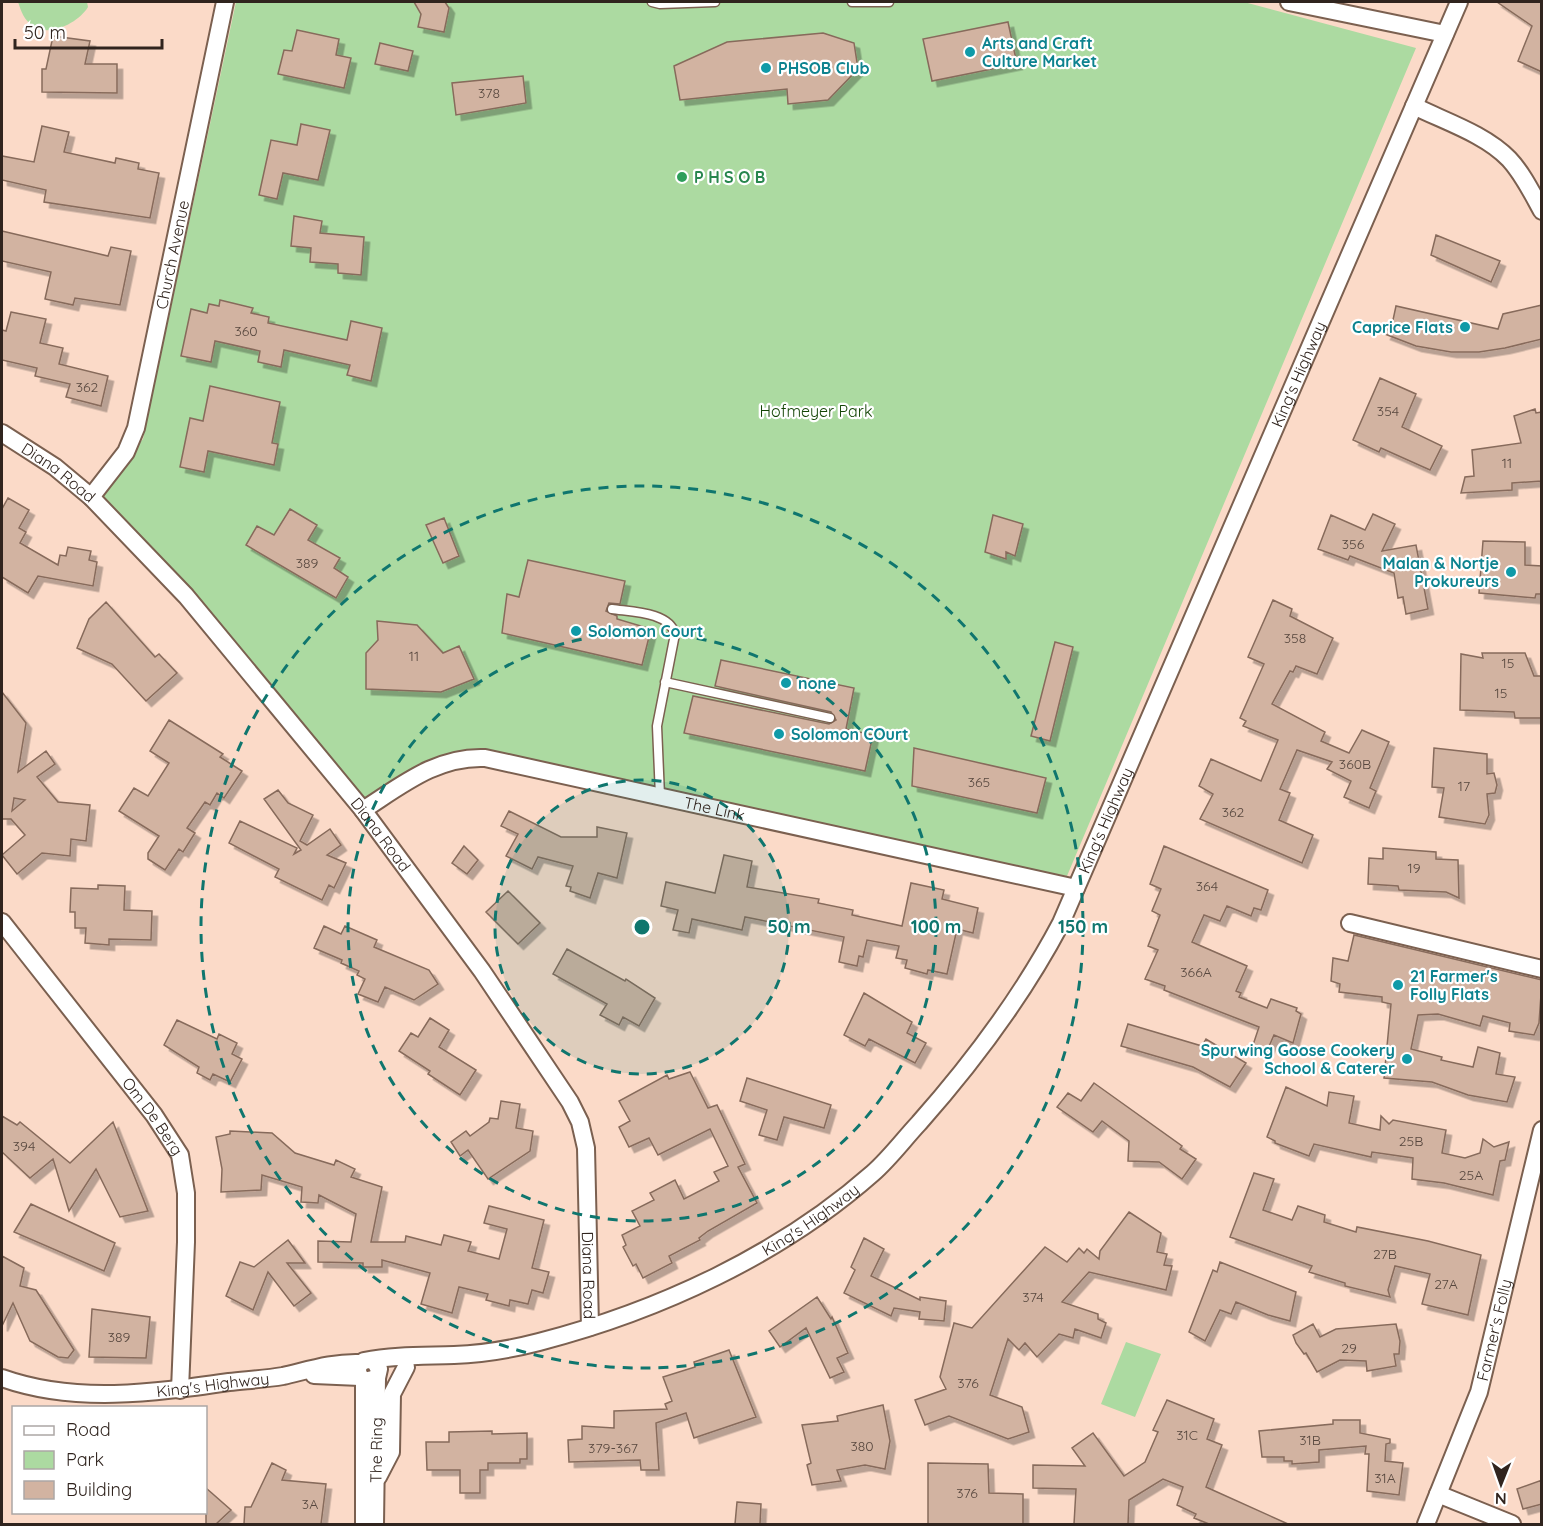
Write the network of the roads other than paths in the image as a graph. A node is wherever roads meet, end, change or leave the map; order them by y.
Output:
1 (225, 2) edge
2 (652, 2) edge
3 (716, 2) edge
4 (852, 2) edge
5 (889, 2) edge
6 (1289, 2) edge
7 (1459, 2) edge
8 (1444, 34) junction
9 (1414, 106) junction
10 (1542, 211) edge
11 (2, 433) edge
12 (92, 496) junction
13 (612, 609) dead end
14 (665, 682) junction
15 (830, 718) dead end
16 (660, 796) junction
17 (363, 810) junction
18 (1076, 888) junction
19 (2, 922) edge
20 (1350, 922) dead end
21 (1542, 969) edge
22 (1542, 1130) edge
23 (590, 1327) junction
24 (452, 1355) junction
25 (406, 1367) junction
26 (369, 1372) junction
27 (2, 1378) edge
28 (180, 1389) junction
29 (370, 1479) junction
30 (1438, 1494) junction
31 (364, 1524) edge
32 (375, 1524) edge
33 (1426, 1524) edge
34 (1512, 1524) edge

1 - 12 street, Church Avenue
2 - 3 lane
4 - 5 lane
6 - 8 street
7 - 8 street, King's Highway
8 - 9 street, King's Highway
9 - 10 street
9 - 18 street, King's Highway
11 - 12 street, Diana Road
12 - 17 street, Diana Road
13 - 14 lane
14 - 15 lane
14 - 16 lane
16 - 17 street, The Link
16 - 18 street, The Link
17 - 23 street, Diana Road
18 - 23 street, King's Highway
19 - 28 street, Om De Berg
20 - 21 street
22 - 30 street, Farmer's Folly
23 - 24 street, King's Highway
24 - 25 street, King's Highway
24 - 26 street, King's Highway
25 - 26 street, King's Highway
25 - 29 street
26 - 28 street, King's Highway
26 - 29 street, The Ring
27 - 28 street, King's Highway
29 - 31 street, The Ring
29 - 32 street, The Ring
30 - 33 street, Farmer's Folly
30 - 34 street

